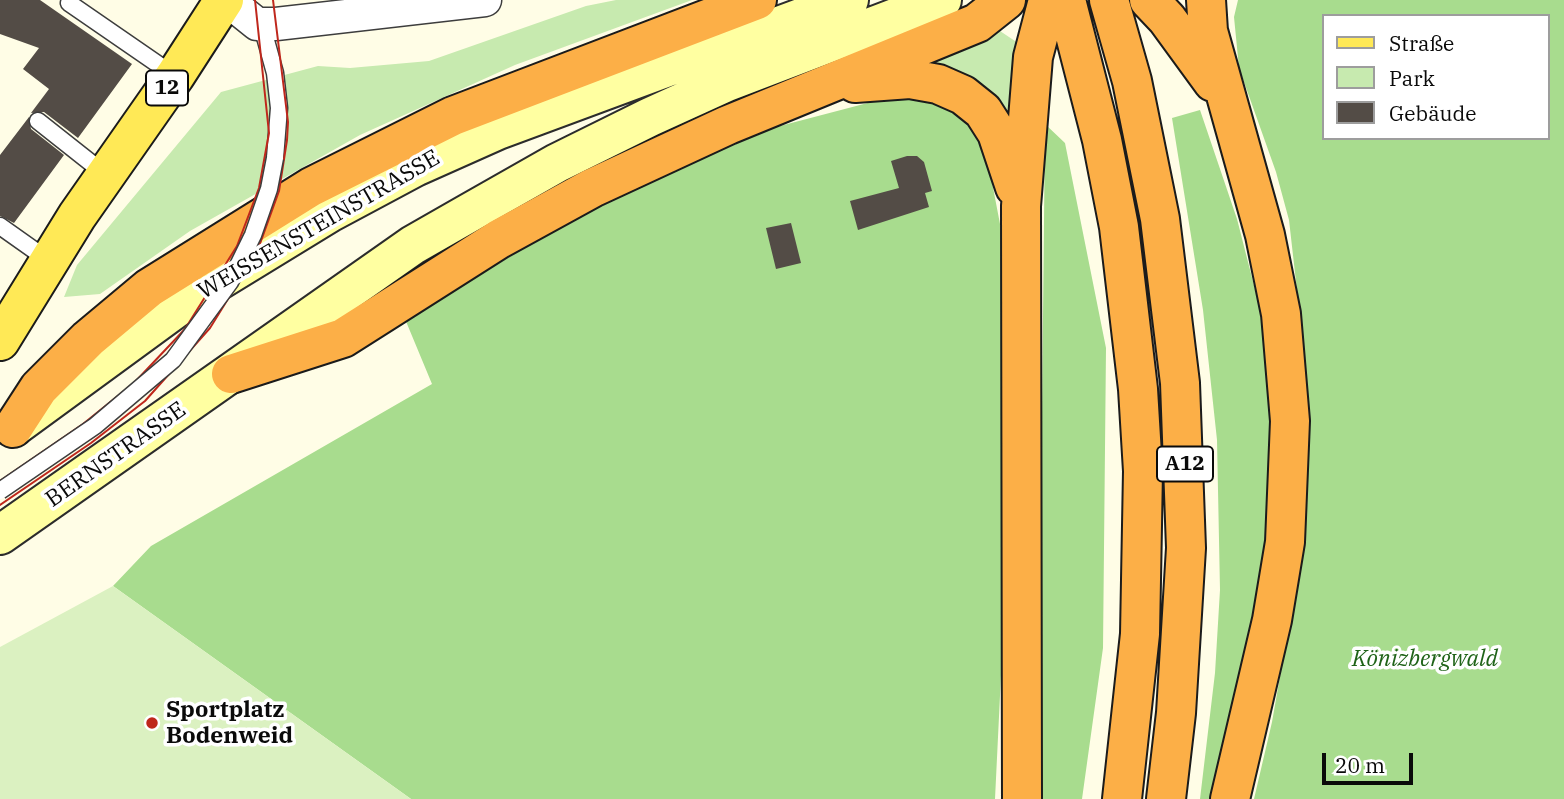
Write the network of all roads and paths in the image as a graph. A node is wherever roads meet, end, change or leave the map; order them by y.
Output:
1 (225, 0) edge
2 (485, 0) edge
3 (757, 0) edge
4 (849, 0) edge
5 (942, 0) edge
6 (1006, 0) edge
7 (1048, 0) edge
8 (1066, 0) edge
9 (1109, 0) edge
10 (1149, 0) edge
11 (1206, 0) edge
12 (447, 2) edge
13 (69, 3) dead end
14 (257, 24) junction
15 (175, 76) junction
16 (815, 88) junction
17 (1224, 98) junction
18 (38, 121) dead end
19 (105, 174) junction
20 (1021, 206) junction
21 (0, 226) edge
22 (48, 260) junction
23 (0, 341) edge
24 (231, 374) junction
25 (4, 434) edge
26 (0, 491) edge
27 (0, 535) edge
28 (1022, 799) edge
29 (1122, 799) edge
30 (1166, 799) edge
31 (1230, 799) edge

1 - 14 street
1 - 15 main road, 12
2 - 12 street
3 - 25 highway
4 - 25 main road, WEISSENSTEINSTRASSE
5 - 24 main road
6 - 16 highway
7 - 20 highway
8 - 29 highway, A12
9 - 30 highway, A12
10 - 17 highway
11 - 17 highway
12 - 14 street
13 - 15 lane
14 - 26 lane, bridge
15 - 19 main road, 12
16 - 20 highway
16 - 24 highway
17 - 31 highway
18 - 19 lane
19 - 22 main road, 12
20 - 28 highway
21 - 22 lane
22 - 23 main road, 12
24 - 27 main road, BERNSTRASSE

